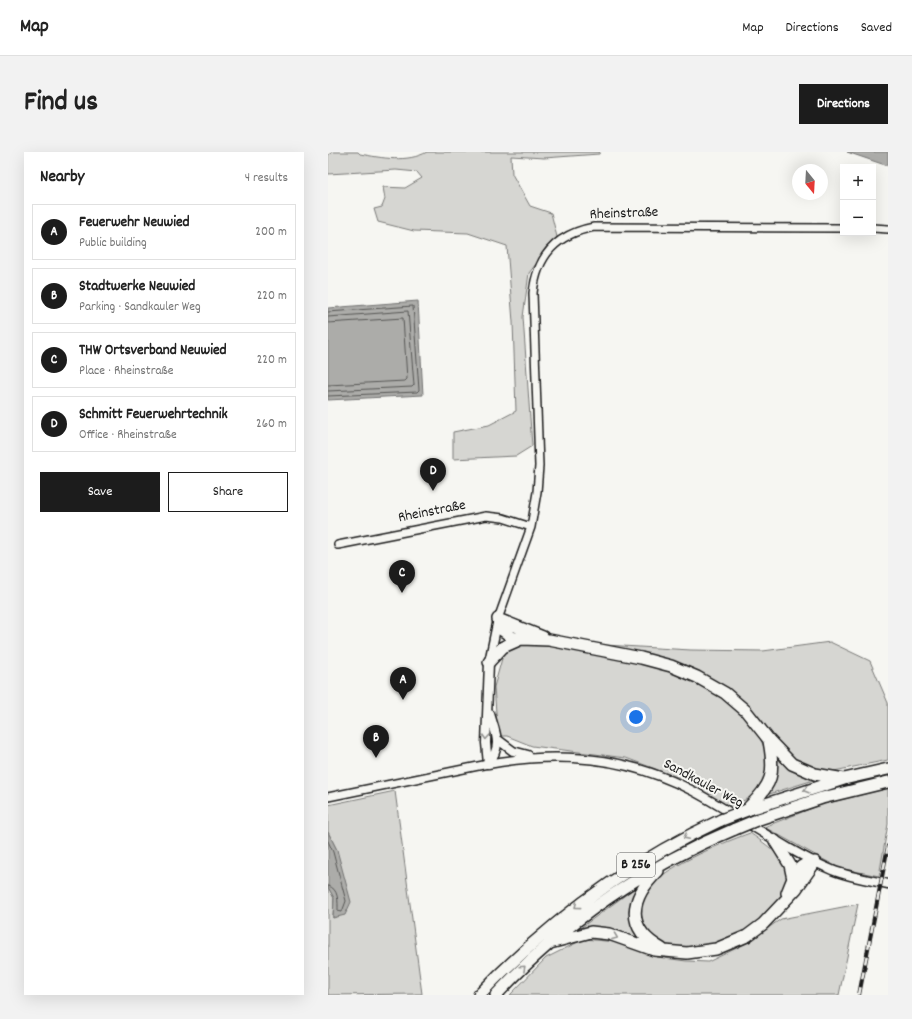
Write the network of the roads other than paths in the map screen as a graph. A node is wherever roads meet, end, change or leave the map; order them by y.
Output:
1 (840, 228) edge
2 (876, 228) edge
3 (888, 228) edge
4 (531, 527) junction
5 (338, 545) dead end
6 (498, 620) junction
7 (521, 639) junction
8 (549, 640) junction
9 (489, 662) junction
10 (488, 710) junction
11 (497, 739) junction
12 (769, 740) junction
13 (536, 757) junction
14 (488, 764) junction
15 (888, 769) edge
16 (844, 779) junction
17 (888, 782) edge
18 (328, 796) edge
19 (747, 810) junction
20 (775, 841) junction
21 (669, 860) junction
22 (815, 862) junction
23 (793, 879) junction
24 (888, 884) edge
25 (785, 900) junction
26 (550, 943) junction
27 (666, 951) junction
28 (479, 995) edge
29 (496, 995) edge

1 - 4 street, Rheinstraße
2 - 3 street
4 - 5 street, Rheinstraße
4 - 6 street, Rheinstraße
6 - 7 highway
6 - 8 highway
6 - 9 street, Rheinstraße
7 - 8 highway
7 - 9 highway
8 - 12 highway
9 - 10 street, Rheinstraße
10 - 11 street, Rheinstraße
10 -> 14 street, Rheinstraße
11 - 13 street
11 - 14 street
12 - 16 highway
12 - 19 highway
13 - 14 street, Sandkauler Weg
13 - 20 street, Sandkauler Weg
14 - 18 street, Sandkauler Weg
15 - 16 highway, B 256
16 -> 19 highway, B 256
17 - 21 highway, B 256, bridge
19 -> 28 highway, B 256, bridge
20 - 22 street, Sandkauler Weg
20 - 23 highway
21 - 26 highway, B 256
21 - 27 highway
22 - 23 highway
22 - 24 street, Sandkauler Weg
22 - 25 highway
23 - 25 highway
25 - 27 highway
26 -> 27 highway
29 -> 26 highway, B 256

